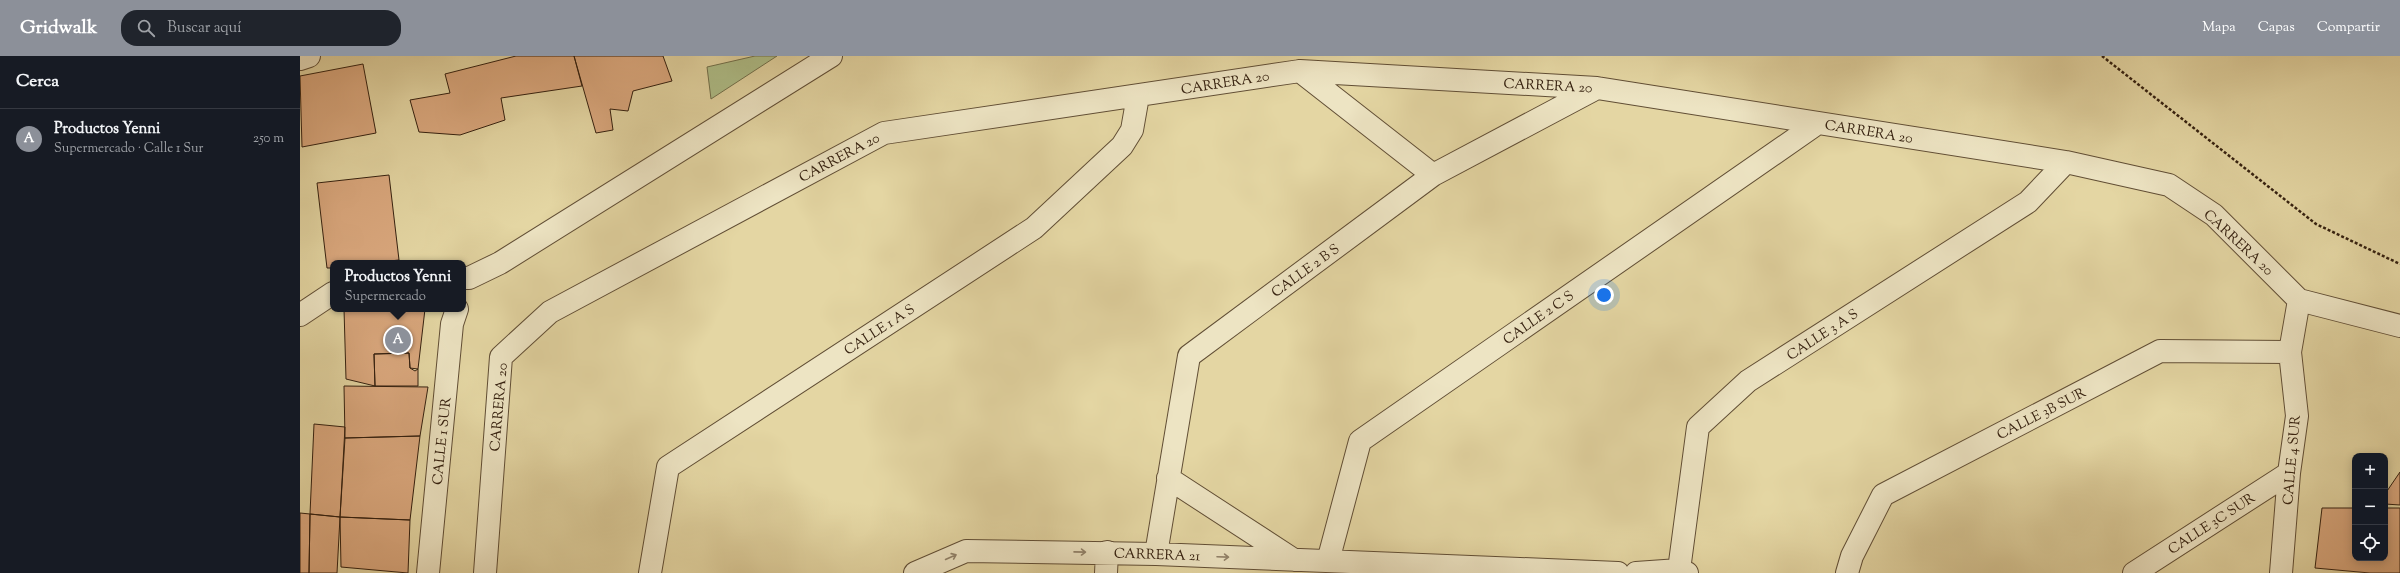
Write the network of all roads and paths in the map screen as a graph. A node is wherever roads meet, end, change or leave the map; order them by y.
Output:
1 (309, 56) edge
2 (831, 56) edge
3 (2102, 56) edge
4 (300, 59) edge
5 (1300, 71) junction
6 (1597, 88) junction
7 (1138, 96) junction
8 (1818, 123) junction
9 (2066, 162) junction
10 (1433, 175) junction
11 (2400, 264) edge
12 (466, 282) edge
13 (330, 295) edge
14 (2299, 300) junction
15 (456, 312) edge
16 (300, 315) edge
17 (2400, 326) edge
18 (2290, 352) junction
19 (2289, 473) junction
20 (1168, 478) junction
21 (1156, 554) junction
22 (1328, 561) junction
23 (1106, 562) edge
24 (1293, 566) edge
25 (1455, 570) edge
26 (1683, 572) edge
27 (428, 573) edge
28 (485, 573) edge
29 (650, 573) edge
30 (916, 573) edge
31 (1618, 573) edge
32 (1636, 573) edge
33 (1847, 573) edge
34 (2134, 573) edge
35 (2281, 573) edge

1 - 4 street
2 - 12 street
3 - 11 path
5 - 6 street, CARRERA 20
5 - 7 street, CARRERA 20
5 - 10 street
6 - 8 street, CARRERA 20
6 - 10 street, CALLE 2 B S
7 - 28 street, CARRERA 20
7 - 29 street, CALLE 1 A S
8 - 9 street, CARRERA 20
8 - 22 street, CALLE 2 C S
9 - 14 street, CARRERA 20
9 - 26 street, CALLE 3 A S
10 - 20 street, CALLE 2 B S
13 - 16 street
14 - 17 street
14 - 18 street, CALLE 4 SUR
15 - 27 street, CALLE 1 SUR
18 - 19 street, CALLE 4 SUR
18 - 33 street, CALLE 3B SUR
19 - 34 street, CALLE 3C SUR
19 - 35 street, CALLE 4 SUR
20 - 21 street, CALLE 2 B S
20 - 24 street
21 - 23 street, CARRERA 21
21 -> 24 street, CARRERA 21
22 - 24 street, CARRERA 21
22 - 25 street, CARRERA 21
30 -> 23 street, CARRERA 21
25 - 31 street, CARRERA 21
26 - 32 street

